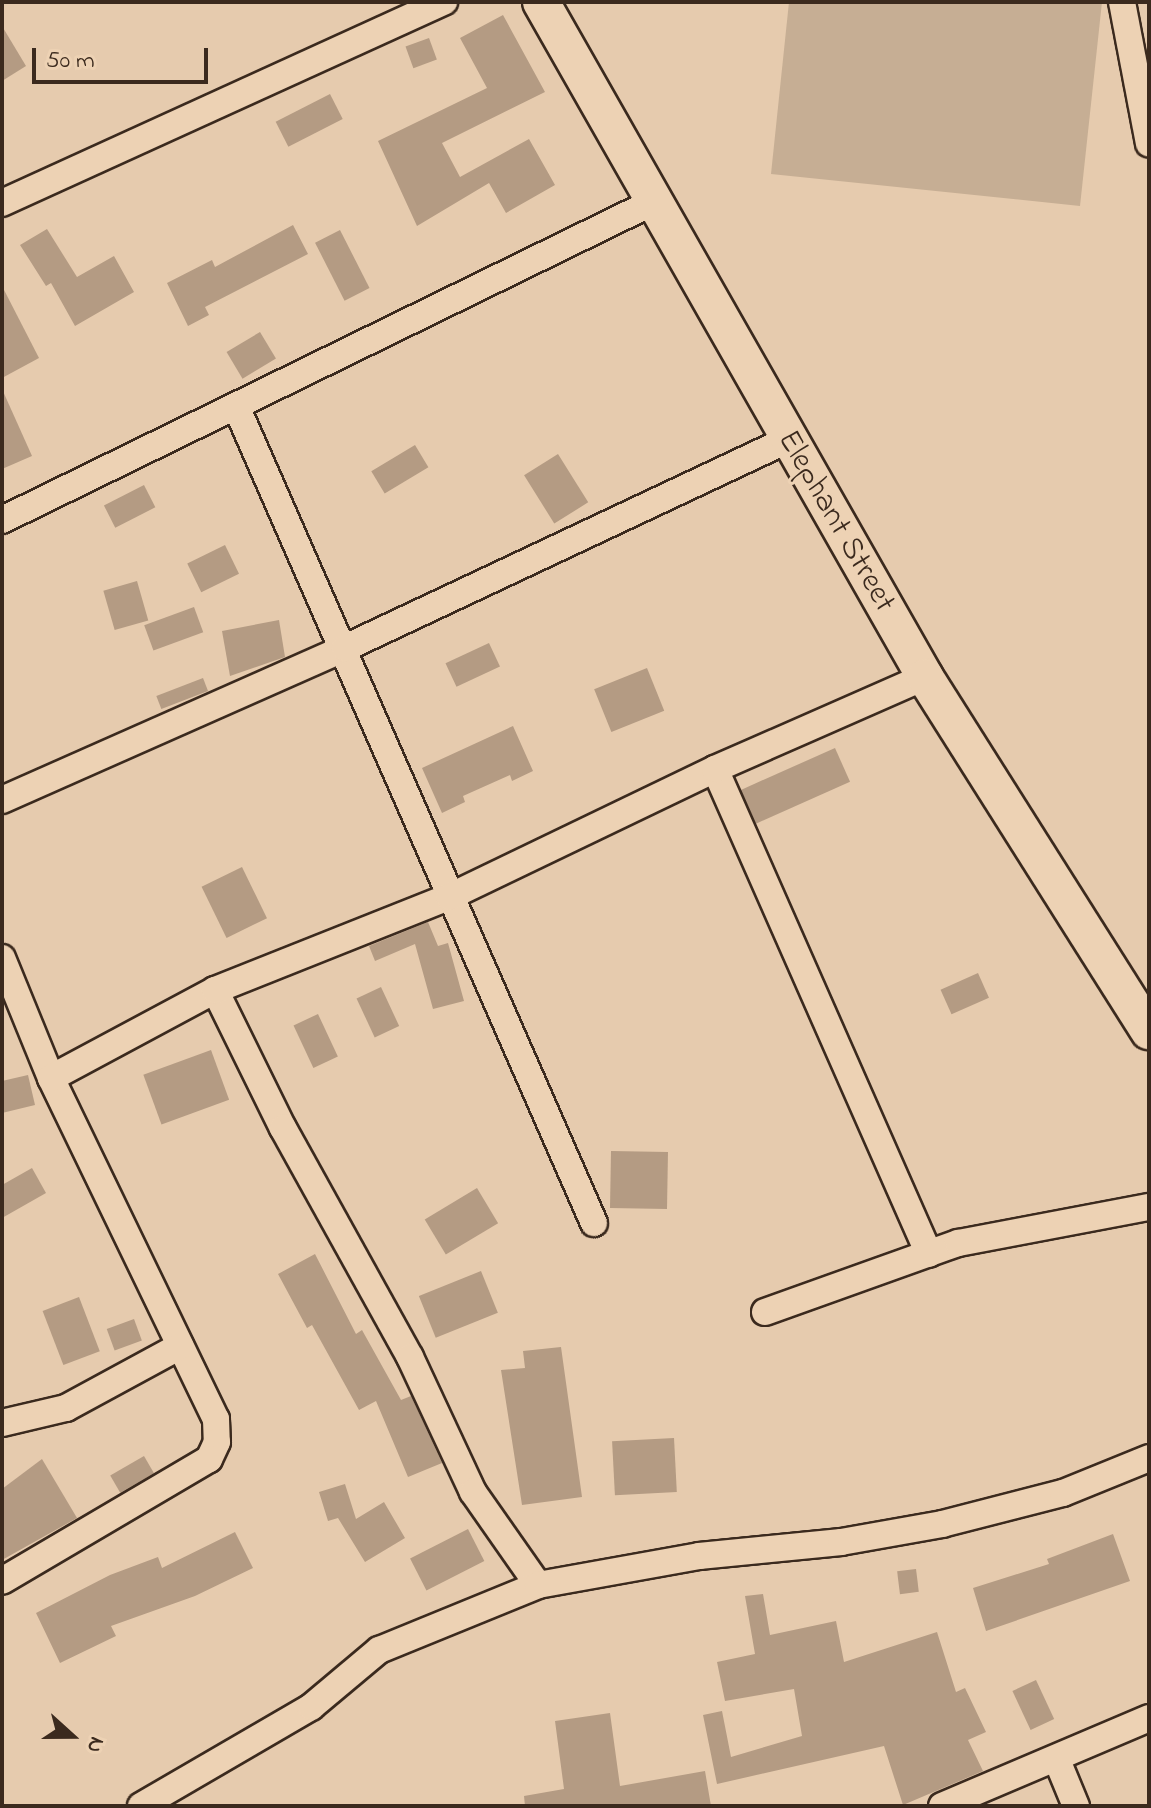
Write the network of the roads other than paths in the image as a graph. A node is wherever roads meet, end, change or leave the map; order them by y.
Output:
1 (444, 2) edge
2 (541, 2) edge
3 (1122, 2) edge
4 (1149, 143) edge
5 (653, 202) junction
6 (2, 203) edge
7 (236, 406) junction
8 (788, 440) junction
9 (2, 520) edge
10 (345, 648) junction
11 (925, 677) junction
12 (715, 769) junction
13 (2, 800) edge
14 (449, 897) junction
15 (2, 958) edge
16 (215, 990) junction
17 (1149, 1031) edge
18 (51, 1078) junction
19 (1149, 1207) edge
20 (594, 1223) dead end
21 (929, 1254) junction
22 (765, 1312) dead end
23 (180, 1346) junction
24 (2, 1423) edge
25 (1149, 1458) edge
26 (2, 1581) edge
27 (538, 1585) junction
28 (1149, 1718) edge
29 (1057, 1760) junction
30 (141, 1806) edge
31 (942, 1806) edge
32 (1076, 1806) edge

1 - 6 street
2 - 5 main road, Elephant Street
3 - 4 street
5 - 7 street
5 - 8 main road, Elephant Street
7 - 9 street
7 - 10 street
8 - 10 street
8 - 11 main road, Elephant Street
10 - 13 street
10 - 14 street
11 - 12 street
11 - 17 main road, Elephant Street
12 - 14 street
12 - 21 street
14 - 16 street
14 - 20 street
15 - 18 street
16 - 18 street
16 - 27 street
18 - 23 street
19 - 21 street
21 - 22 street
23 - 24 street
23 - 26 street
25 - 27 street
27 - 30 street
28 - 29 street
29 - 31 street
29 - 32 street

